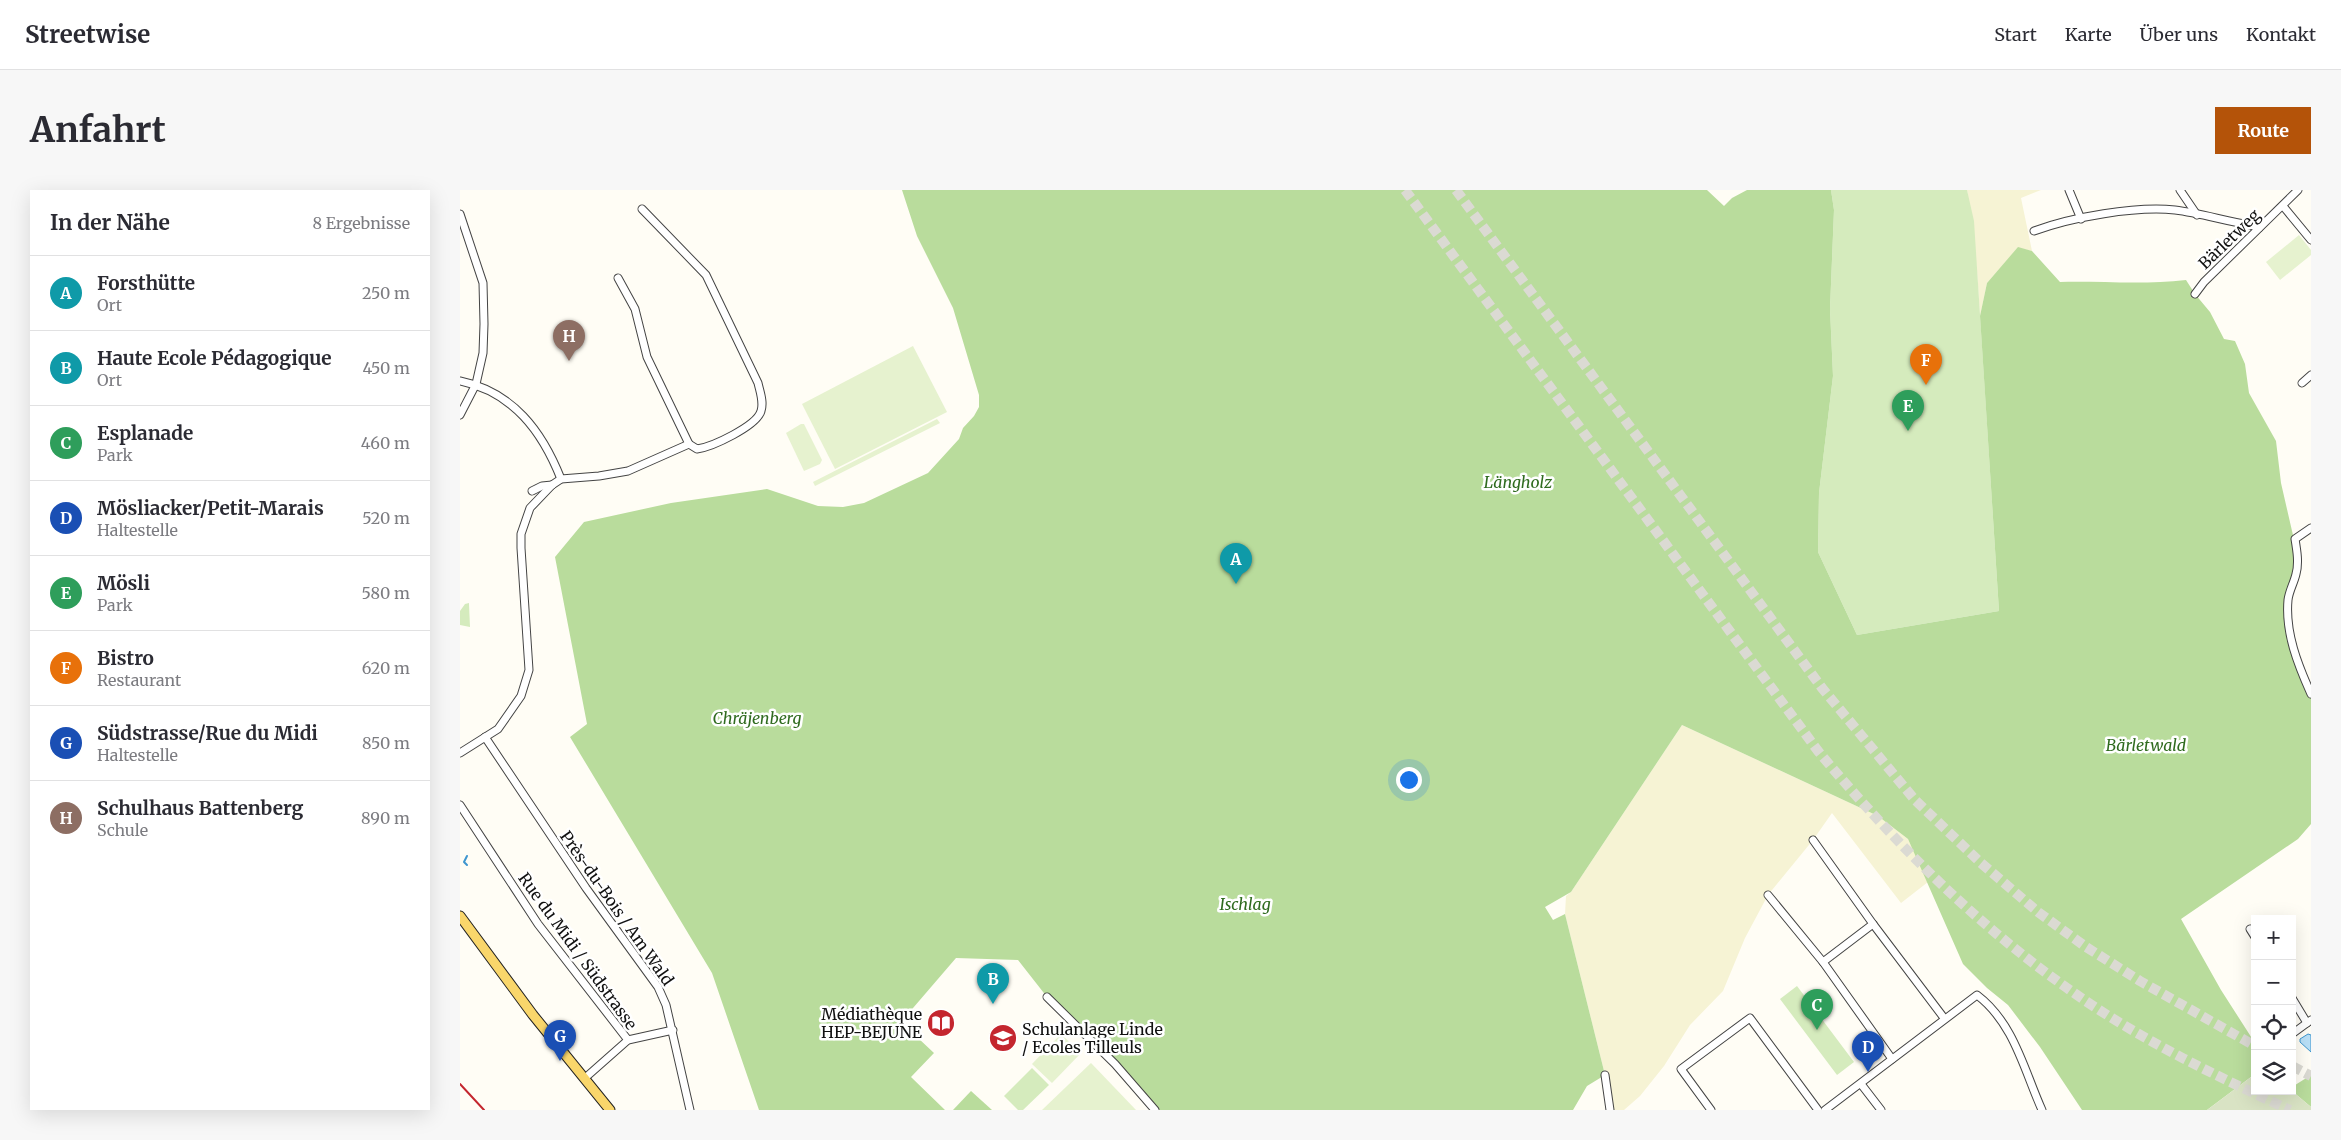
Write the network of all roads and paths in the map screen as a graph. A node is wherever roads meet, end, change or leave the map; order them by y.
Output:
1 (2069, 190) edge
2 (2180, 190) edge
3 (2298, 190) edge
4 (2284, 206) junction
5 (642, 209) dead end
6 (460, 214) edge
7 (2197, 215) junction
8 (2081, 219) junction
9 (2259, 228) junction
10 (2034, 231) dead end
11 (2311, 240) edge
12 (618, 278) dead end
13 (2195, 294) dead end
14 (2311, 375) edge
15 (460, 380) edge
16 (2302, 383) dead end
17 (476, 384) junction
18 (460, 415) edge
19 (689, 444) junction
20 (561, 479) junction
21 (552, 485) junction
22 (532, 491) dead end
23 (2311, 528) edge
24 (2311, 694) edge
25 (485, 737) junction
26 (460, 753) edge
27 (460, 804) edge
28 (1813, 840) dead end
29 (1768, 895) dead end
30 (460, 916) edge
31 (1873, 924) junction
32 (1823, 962) junction
33 (1047, 997) dead end
34 (2296, 1004) edge
35 (1944, 1018) junction
36 (2309, 1022) edge
37 (673, 1030) junction
38 (2296, 1031) edge
39 (628, 1040) junction
40 (1892, 1059) junction
41 (1605, 1075) dead end
42 (585, 1078) junction
43 (1861, 1084) junction
44 (610, 1110) edge
45 (690, 1110) edge
46 (1155, 1110) edge
47 (1610, 1110) edge
48 (1711, 1110) edge
49 (1818, 1110) edge
50 (1826, 1110) edge
51 (1881, 1110) edge
52 (2042, 1110) edge

1 - 8 street
2 - 7 street
3 - 4 street, Bärletweg
4 - 9 street, Bärletweg
4 - 11 street, Bärletweg
5 - 19 street
6 - 17 street
7 - 8 street
7 - 9 street
8 - 10 street
9 - 13 street, Bärletweg
12 - 19 street
14 - 16 street
15 - 17 street
17 - 18 street
17 - 20 street
19 - 20 street
20 - 21 street
21 - 22 street
21 - 25 street
23 - 24 street
25 - 26 street
25 - 37 street, Près-du-Bois / Am Wald
27 - 39 street, Rue du Midi / Südstrasse
28 - 31 street
29 - 32 street
30 - 42 main road
31 - 32 street
31 - 35 street
32 - 40 street
33 - 46 street
34 - 36 street
35 - 40 street
35 - 52 street
36 - 38 street
37 - 39 street
37 - 45 street, Près-du-Bois / Am Wald
39 - 42 street, Rue du Midi / Südstrasse
40 - 43 street
41 - 47 street
42 - 44 main road
43 - 50 street
43 - 51 street
48 - 49 street

